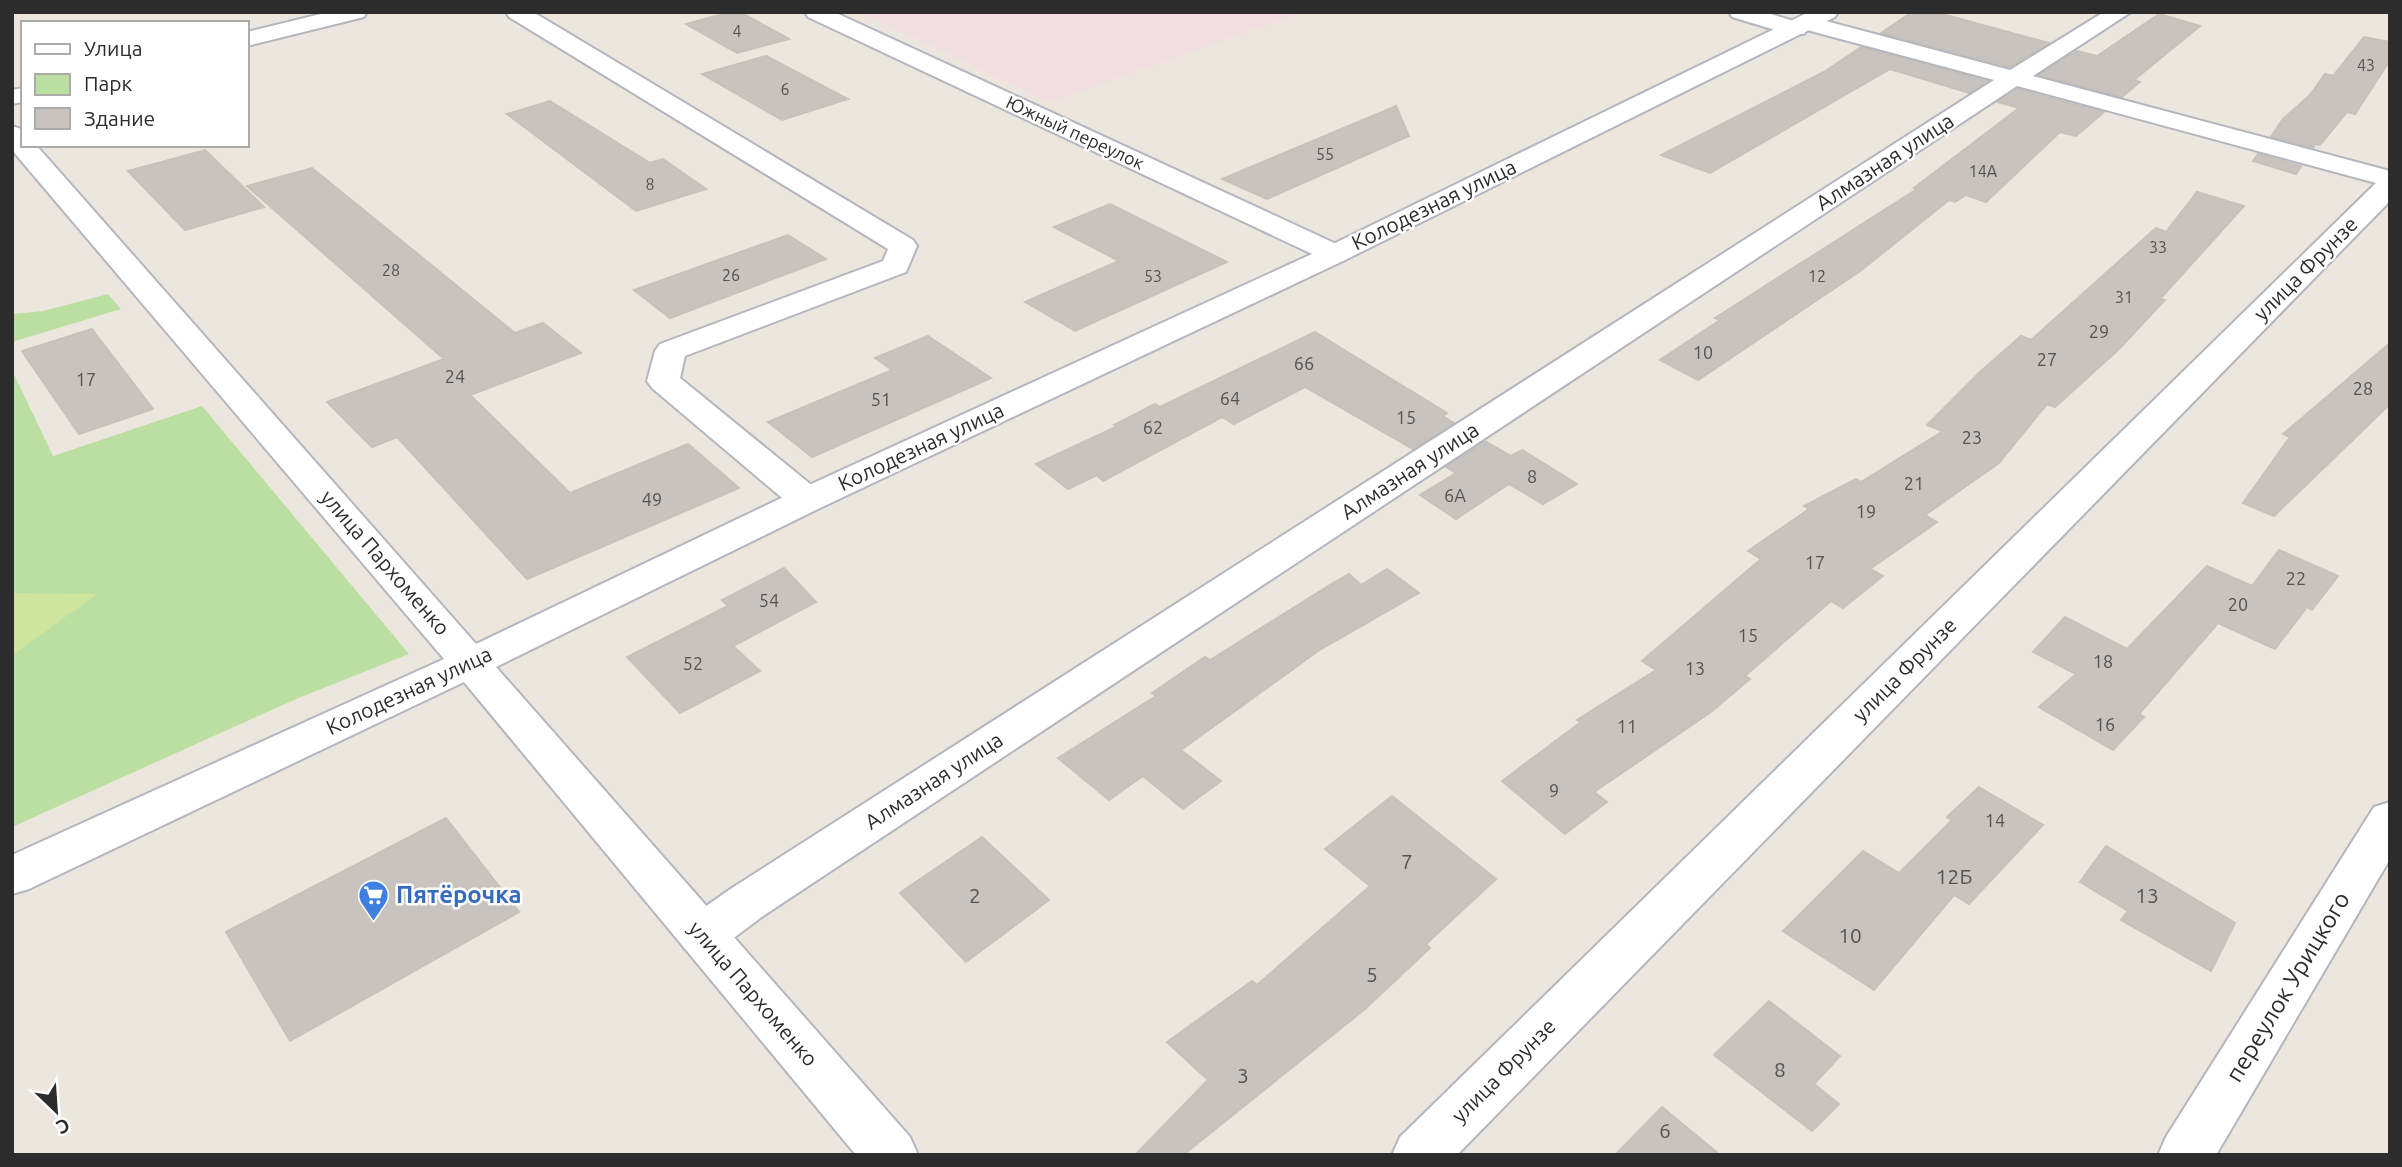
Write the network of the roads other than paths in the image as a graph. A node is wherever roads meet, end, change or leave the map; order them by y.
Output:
1 (356, 12) edge
2 (517, 12) edge
3 (816, 12) edge
4 (1740, 12) edge
5 (2120, 12) edge
6 (1810, 21) edge
7 (248, 39) edge
8 (2014, 78) junction
9 (23, 147) edge
10 (2390, 179) edge
11 (2390, 185) edge
12 (1335, 254) junction
13 (807, 500) junction
14 (471, 663) junction
15 (2390, 819) edge
16 (12, 876) edge
17 (702, 935) junction
18 (890, 1155) edge
19 (1420, 1155) edge
20 (2186, 1155) edge

1 - 7 street
2 - 13 street
3 - 12 street, Южный переулок
4 - 6 street
5 - 8 street, Алмазная улица
6 - 8 street
6 - 12 street, Колодезная улица
8 - 10 street
8 - 17 street, Алмазная улица
9 - 14 street, улица Пархоменко
11 - 19 street, улица Фрунзе
12 - 13 street, Колодезная улица
13 - 14 street, Колодезная улица
14 - 16 street, Колодезная улица
14 - 17 street, улица Пархоменко
15 - 20 street, переулок Урицкого
17 - 18 street, улица Пархоменко

